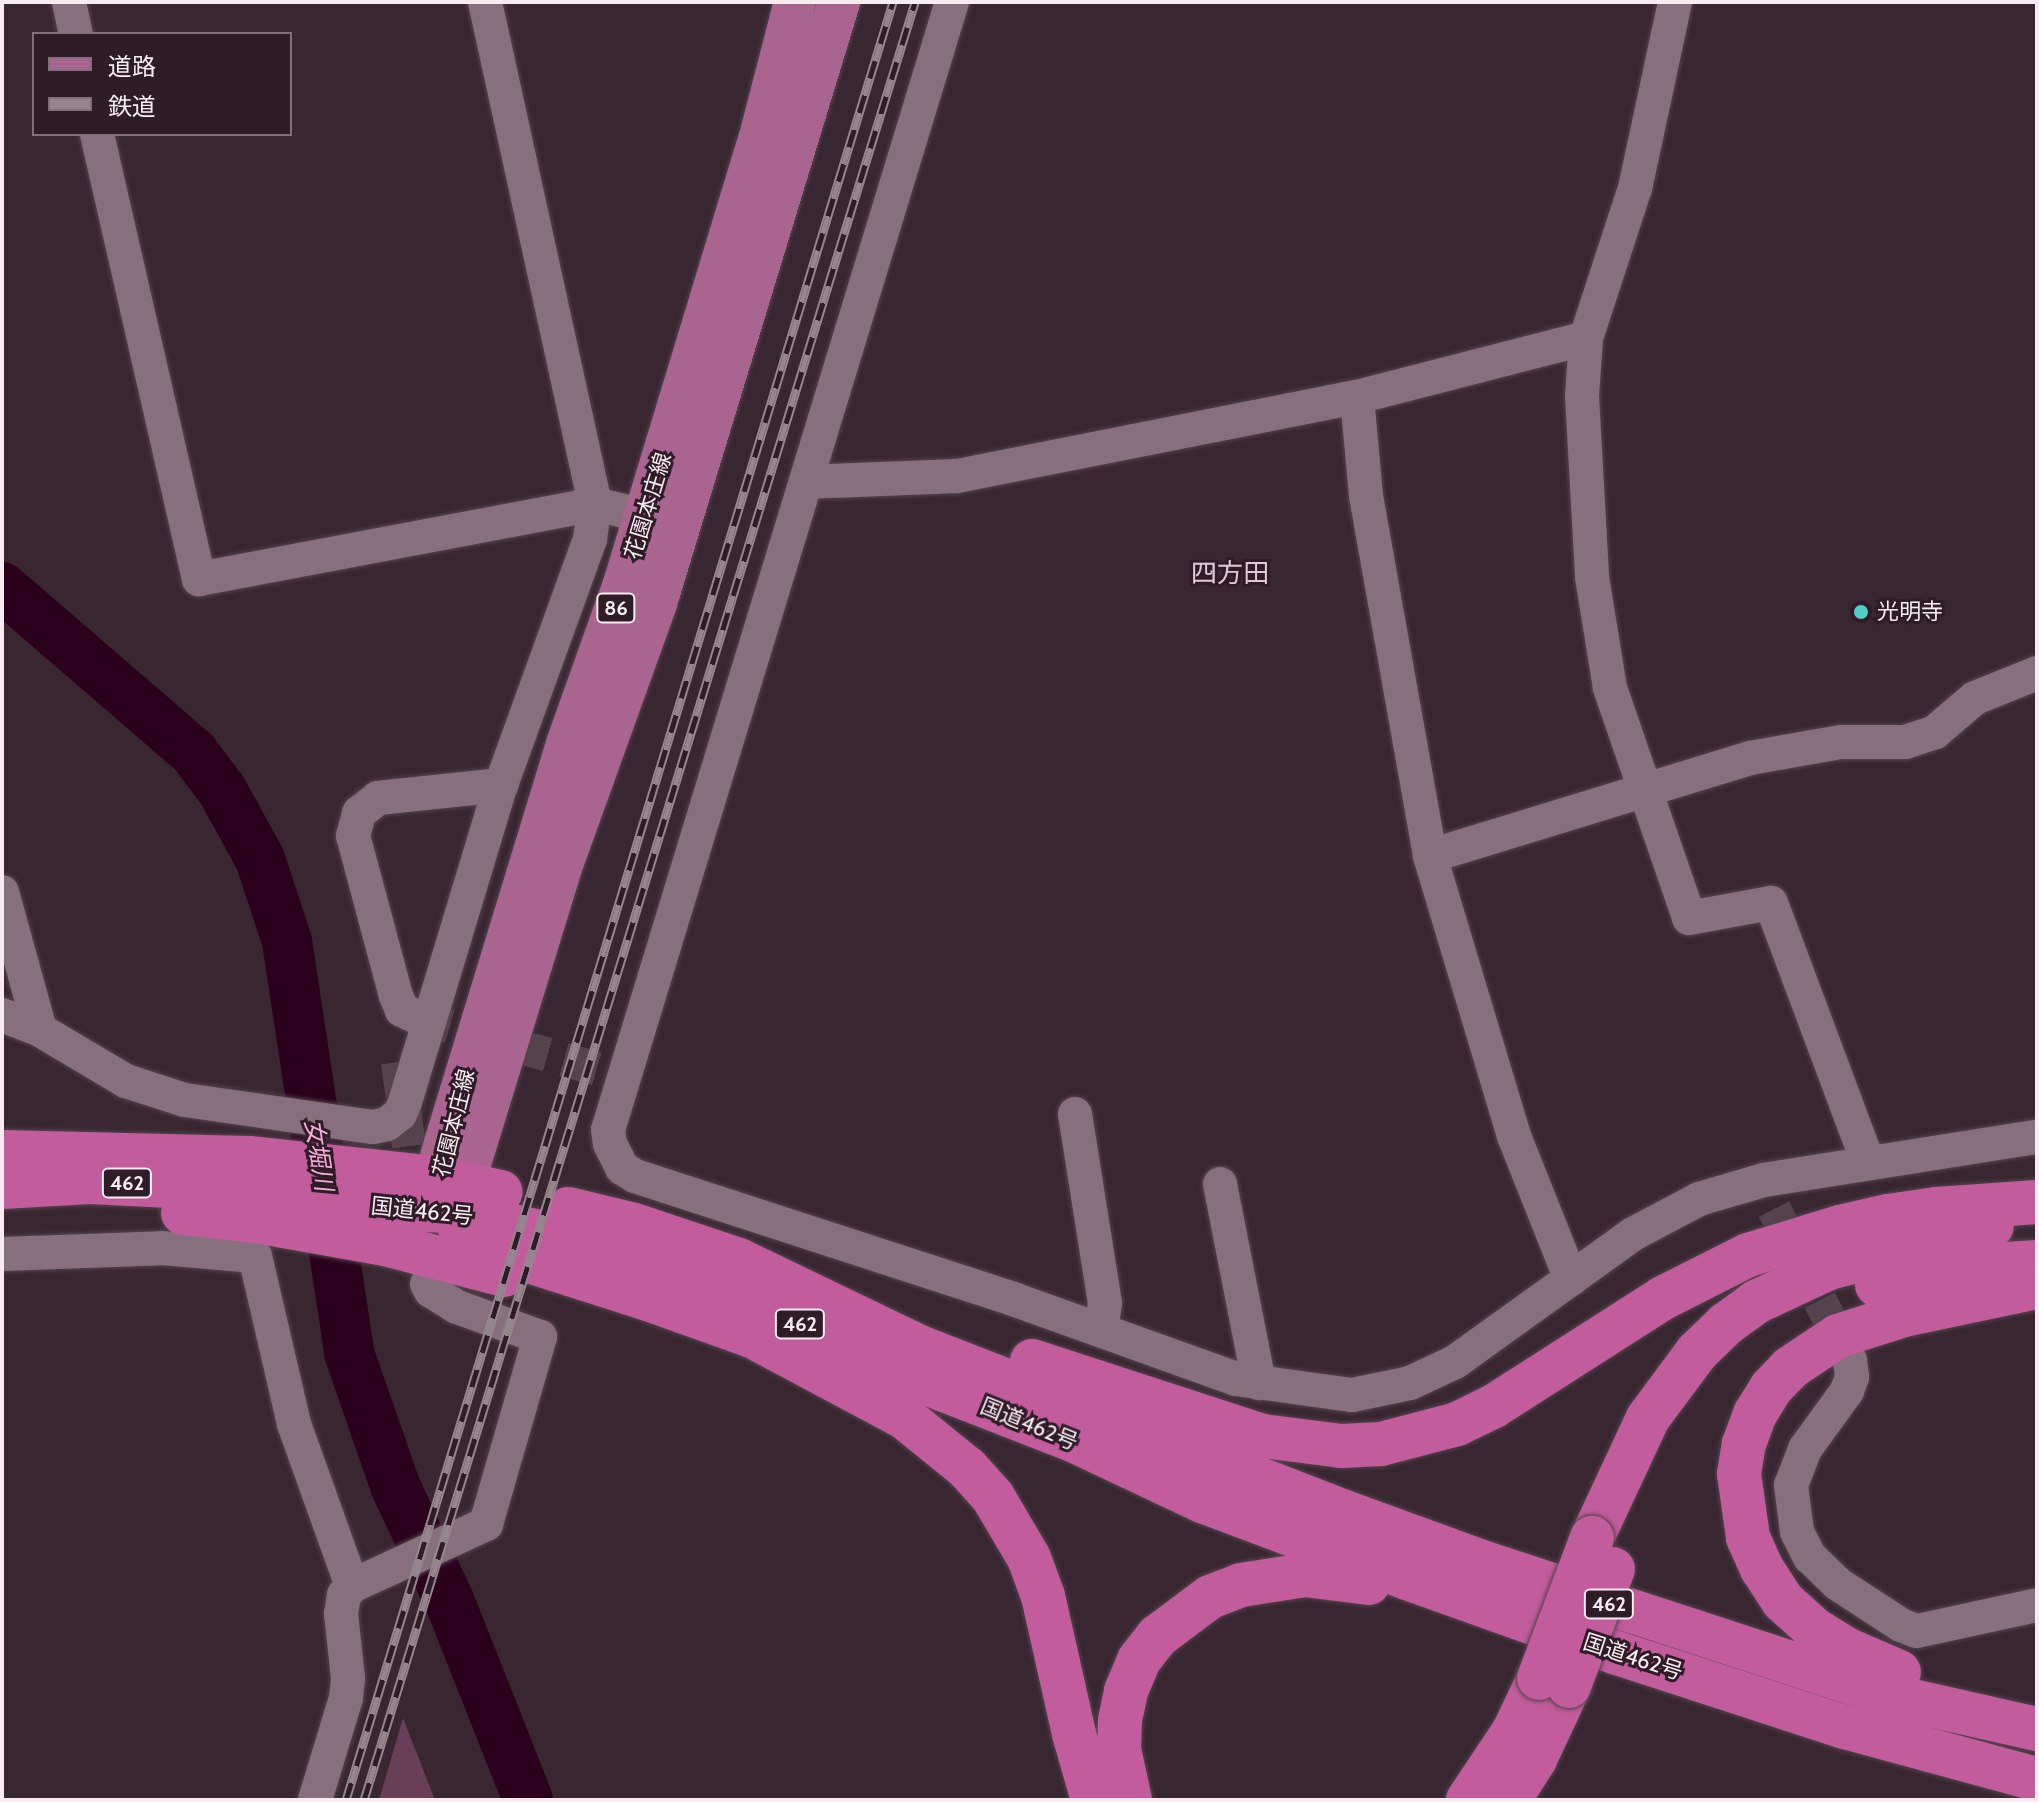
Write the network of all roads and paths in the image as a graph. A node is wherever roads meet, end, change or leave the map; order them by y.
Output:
1 (69, 2) edge
2 (485, 2) edge
3 (795, 2) edge
4 (839, 2) edge
5 (952, 2) edge
6 (1675, 2) edge
7 (76, 32) edge
8 (97, 136) edge
9 (1586, 338) junction
10 (1357, 397) junction
11 (806, 482) junction
12 (595, 504) junction
13 (645, 516) junction
14 (2037, 673) edge
15 (501, 785) junction
16 (1643, 791) junction
17 (1430, 856) junction
18 (2, 892) edge
19 (2, 1015) edge
20 (40, 1030) junction
21 (398, 1062) tunnel mouth
22 (1075, 1114) dead end
23 (2037, 1137) edge
24 (2, 1152) edge
25 (1868, 1162) junction
26 (1220, 1184) dead end
27 (2, 1187) edge
28 (252, 1190) junction
29 (448, 1191) junction
30 (2037, 1202) edge
31 (380, 1207) junction
32 (2, 1212) edge
33 (2037, 1215) edge
34 (2, 1254) edge
35 (739, 1260) junction
36 (2037, 1262) edge
37 (1571, 1279) junction
38 (427, 1284) dead end
39 (2037, 1287) edge
40 (1101, 1330) junction
41 (1850, 1360) tunnel mouth
42 (1259, 1383) junction
43 (863, 1394) junction
44 (1606, 1543) junction
45 (357, 1584) junction
46 (2037, 1605) edge
47 (1554, 1682) junction
48 (2037, 1714) edge
49 (1845, 1727) junction
50 (2037, 1729) edge
51 (2037, 1779) edge
52 (315, 1800) edge
53 (1093, 1800) edge
54 (1130, 1800) edge
55 (1468, 1800) edge
56 (1509, 1800) edge

1 - 7 street
2 - 12 street
3 - 13 main road, 花園本庄線 / 86
4 - 29 main road, 花園本庄線 / 86
5 - 11 street
6 - 9 street
8 - 12 street
9 - 10 street
9 - 16 street
10 - 11 street
10 - 17 street
11 - 40 street
12 - 13 street
12 - 15 street
13 - 29 main road, 花園本庄線 / 86
14 - 16 street
15 - 20 street
15 - 21 street
16 - 17 street
16 - 25 street
17 - 37 street
18 - 20 street
19 - 20 street
22 - 40 street
23 - 25 street
24 - 28 highway, 国道462号 / 462
25 - 37 street
26 - 42 street
27 - 28 highway, 国道462号 / 462
28 - 31 highway
28 - 31 highway, 国道462号 / 462
28 - 32 highway
29 - 31 highway, 国道462号 / 462
29 - 35 highway, 国道462号 / 462
29 - 43 highway
29 - 49 highway, 国道462号 / 462
30 - 35 highway
31 - 43 highway
33 - 44 highway
34 - 45 street
35 - 50 highway, 国道462号 / 462
36 - 44 highway
37 - 42 street
38 - 45 street
39 - 48 highway
40 - 42 street
41 - 46 street
43 - 53 highway
44 - 47 highway, bridge
45 - 52 street
47 - 55 highway
47 - 56 highway
49 - 51 highway, 国道462号 / 462
49 - 54 highway

